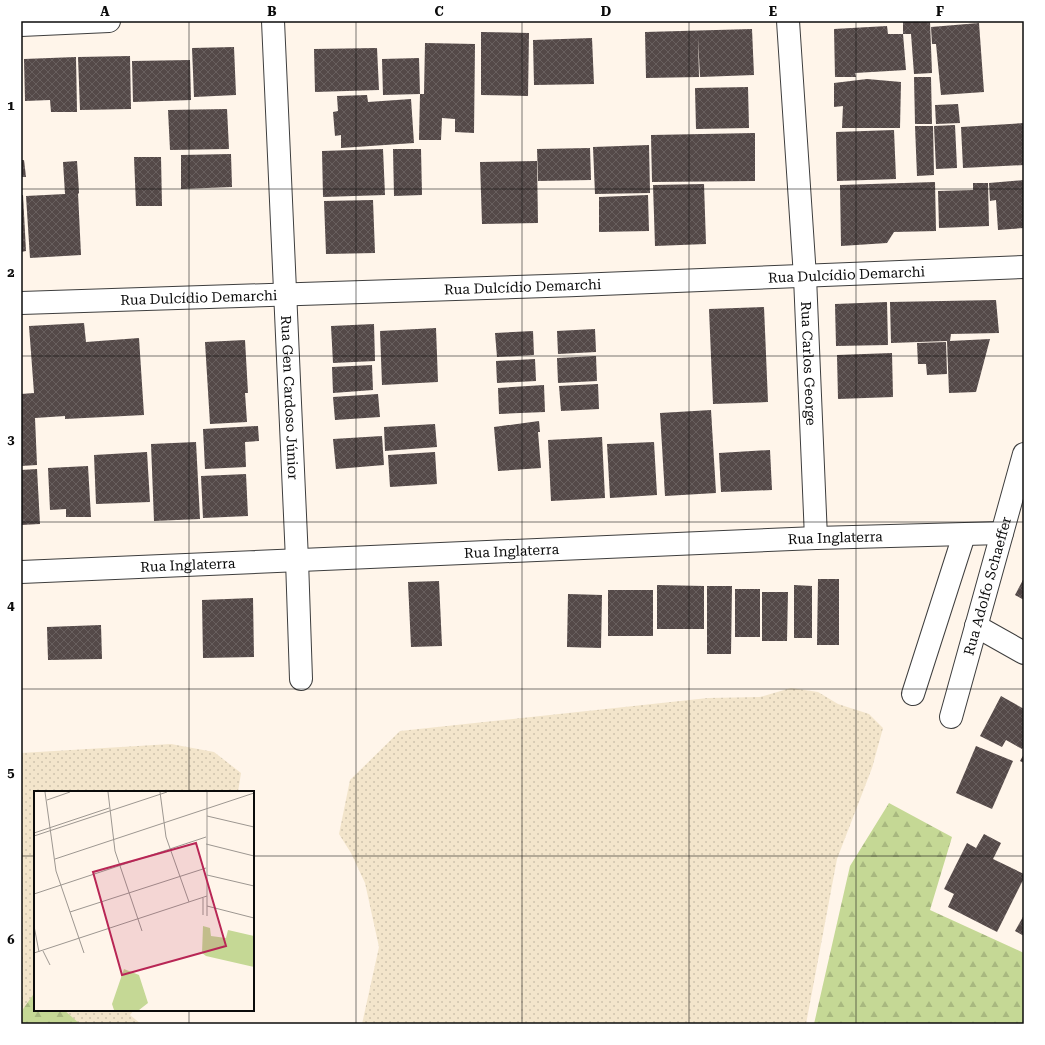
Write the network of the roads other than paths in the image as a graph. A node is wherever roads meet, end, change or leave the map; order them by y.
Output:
1 (109, 21) edge
2 (273, 21) edge
3 (788, 21) edge
4 (21, 25) edge
5 (1024, 267) edge
6 (805, 277) junction
7 (285, 295) junction
8 (21, 303) edge
9 (1024, 454) edge
10 (1002, 533) junction
11 (964, 535) junction
12 (816, 538) junction
13 (297, 560) junction
14 (21, 572) edge
15 (976, 626) junction
16 (1024, 653) edge
17 (301, 679) dead end
18 (913, 694) dead end
19 (951, 717) dead end

1 - 4 street
2 - 7 street, Rua Gen Cardoso Júnior
3 - 6 street, Rua Carlos George
5 - 6 street, Rua Dulcídio Demarchi
6 - 7 street, Rua Dulcídio Demarchi
6 - 12 street, Rua Carlos George
7 - 8 street, Rua Dulcídio Demarchi
7 - 13 street, Rua Gen Cardoso Júnior
9 - 10 street, Rua Adolfo Schaeffer
10 - 11 street, Rua Inglaterra
10 - 15 street, Rua Adolfo Schaeffer
11 - 12 street, Rua Inglaterra
11 - 18 street
12 - 13 street, Rua Inglaterra
13 - 14 street, Rua Inglaterra
13 - 17 street, Rua Gen Cardoso Júnior
15 - 16 street
15 - 19 street, Rua Adolfo Schaeffer

